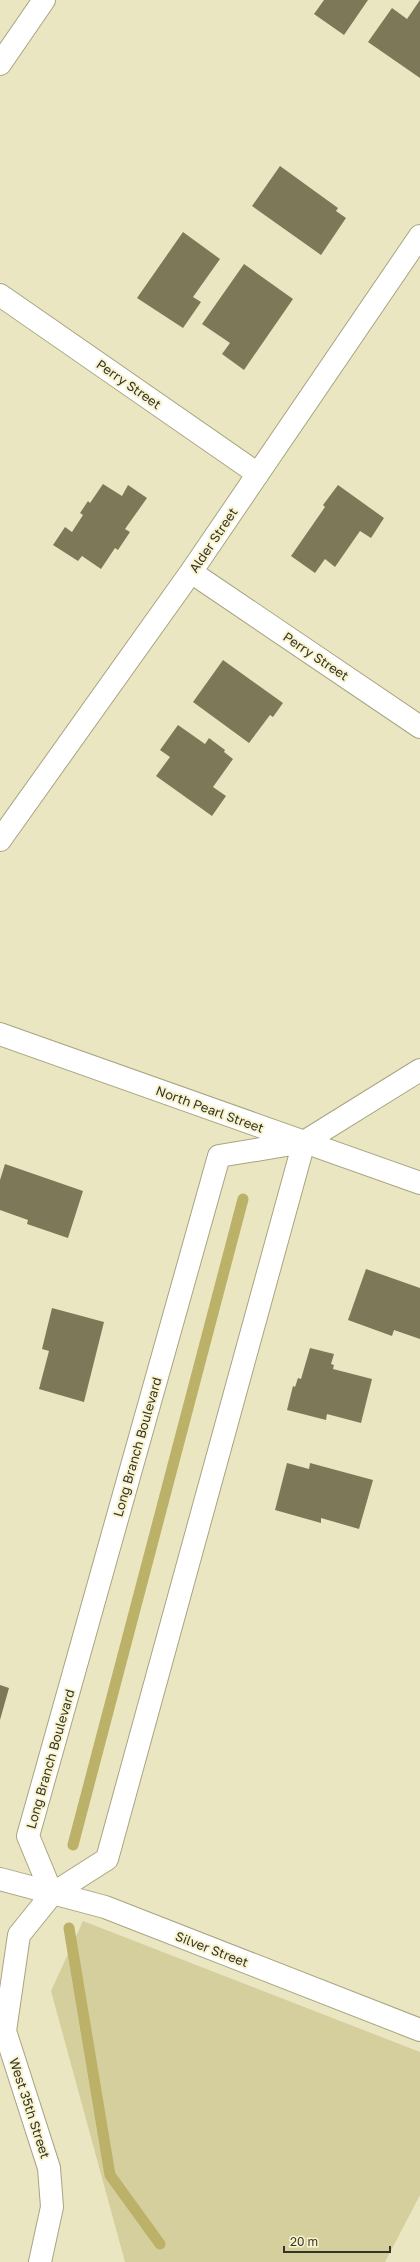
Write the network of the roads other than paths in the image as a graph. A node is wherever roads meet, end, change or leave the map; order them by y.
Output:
1 (44, 0) edge
2 (0, 64) edge
3 (420, 236) edge
4 (0, 295) edge
5 (258, 474) junction
6 (191, 572) junction
7 (420, 727) edge
8 (0, 840) edge
9 (0, 1034) edge
10 (420, 1070) edge
11 (304, 1142) junction
12 (420, 1183) edge
13 (0, 1879) edge
14 (52, 1894) junction
15 (419, 2027) edge
16 (40, 2262) edge

1 - 2 street
3 - 5 street, Alder Street
4 - 5 street, Perry Street
5 - 6 street, Alder Street
6 - 7 street, Perry Street
6 - 8 street, Alder Street
9 - 11 street, North Pearl Street
10 - 11 street, Long Branch Boulevard
11 - 12 street, North Pearl Street
11 - 14 street
11 - 14 street, Long Branch Boulevard
13 - 14 street, Silver Street
14 - 15 street, Silver Street
14 - 16 street, West 35th Street

